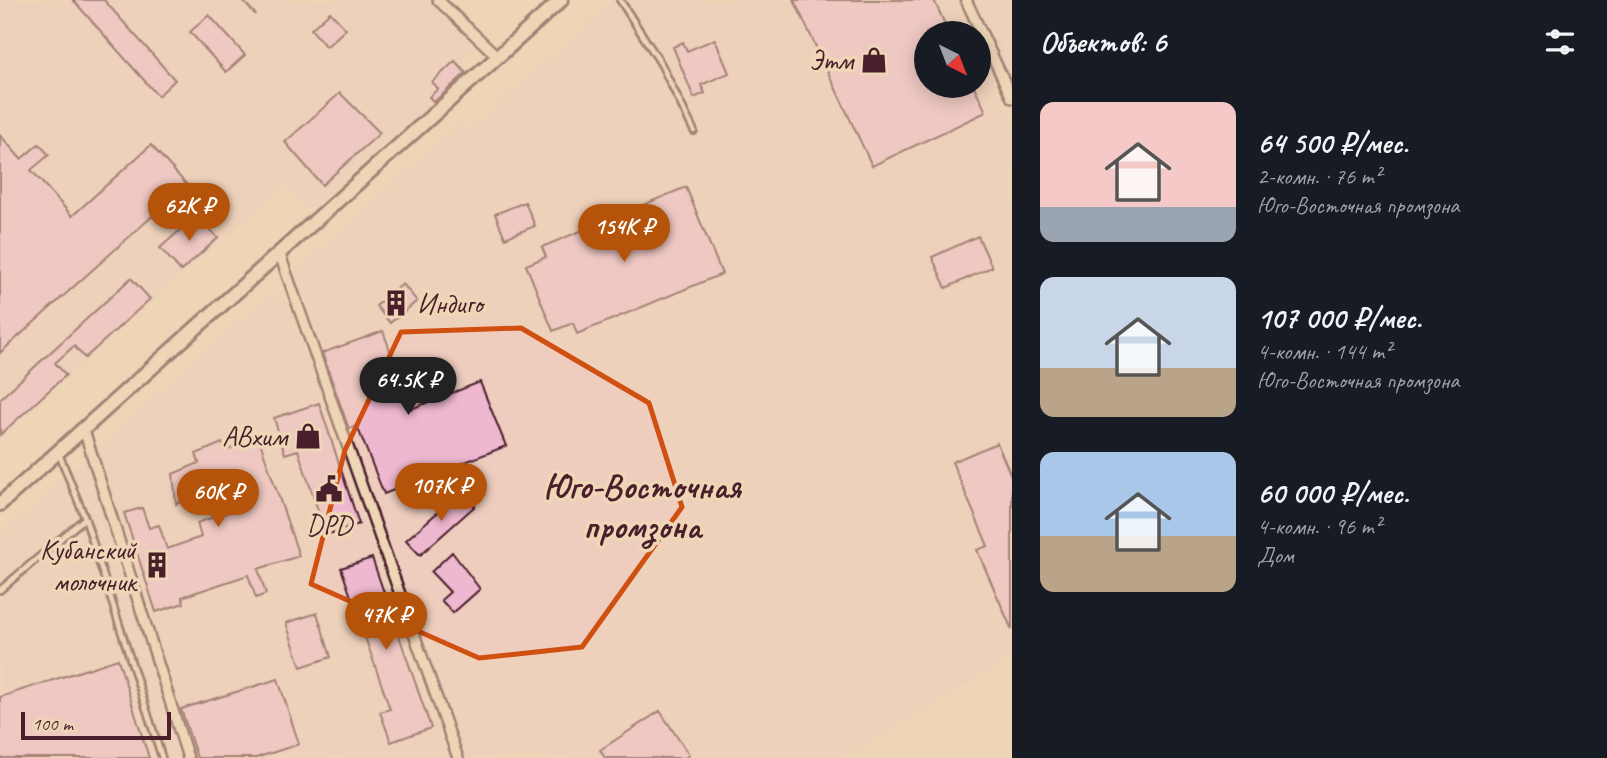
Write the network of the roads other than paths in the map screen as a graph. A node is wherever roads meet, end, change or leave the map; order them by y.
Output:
1 (438, 0) edge
2 (561, 0) edge
3 (620, 0) edge
4 (966, 0) edge
5 (497, 56) junction
6 (1012, 98) edge
7 (694, 131) dead end
8 (280, 255) junction
9 (84, 430) junction
10 (58, 453) junction
11 (0, 504) edge
12 (85, 519) junction
13 (0, 590) edge
14 (162, 758) edge
15 (188, 758) edge
16 (458, 758) edge

1 - 5 street
2 - 5 street
3 - 7 lane
4 - 6 street
5 - 8 street
8 - 9 street
8 - 16 street
9 - 10 street
9 - 15 street
10 - 11 street
10 - 12 lane
12 - 13 lane
12 - 14 lane

